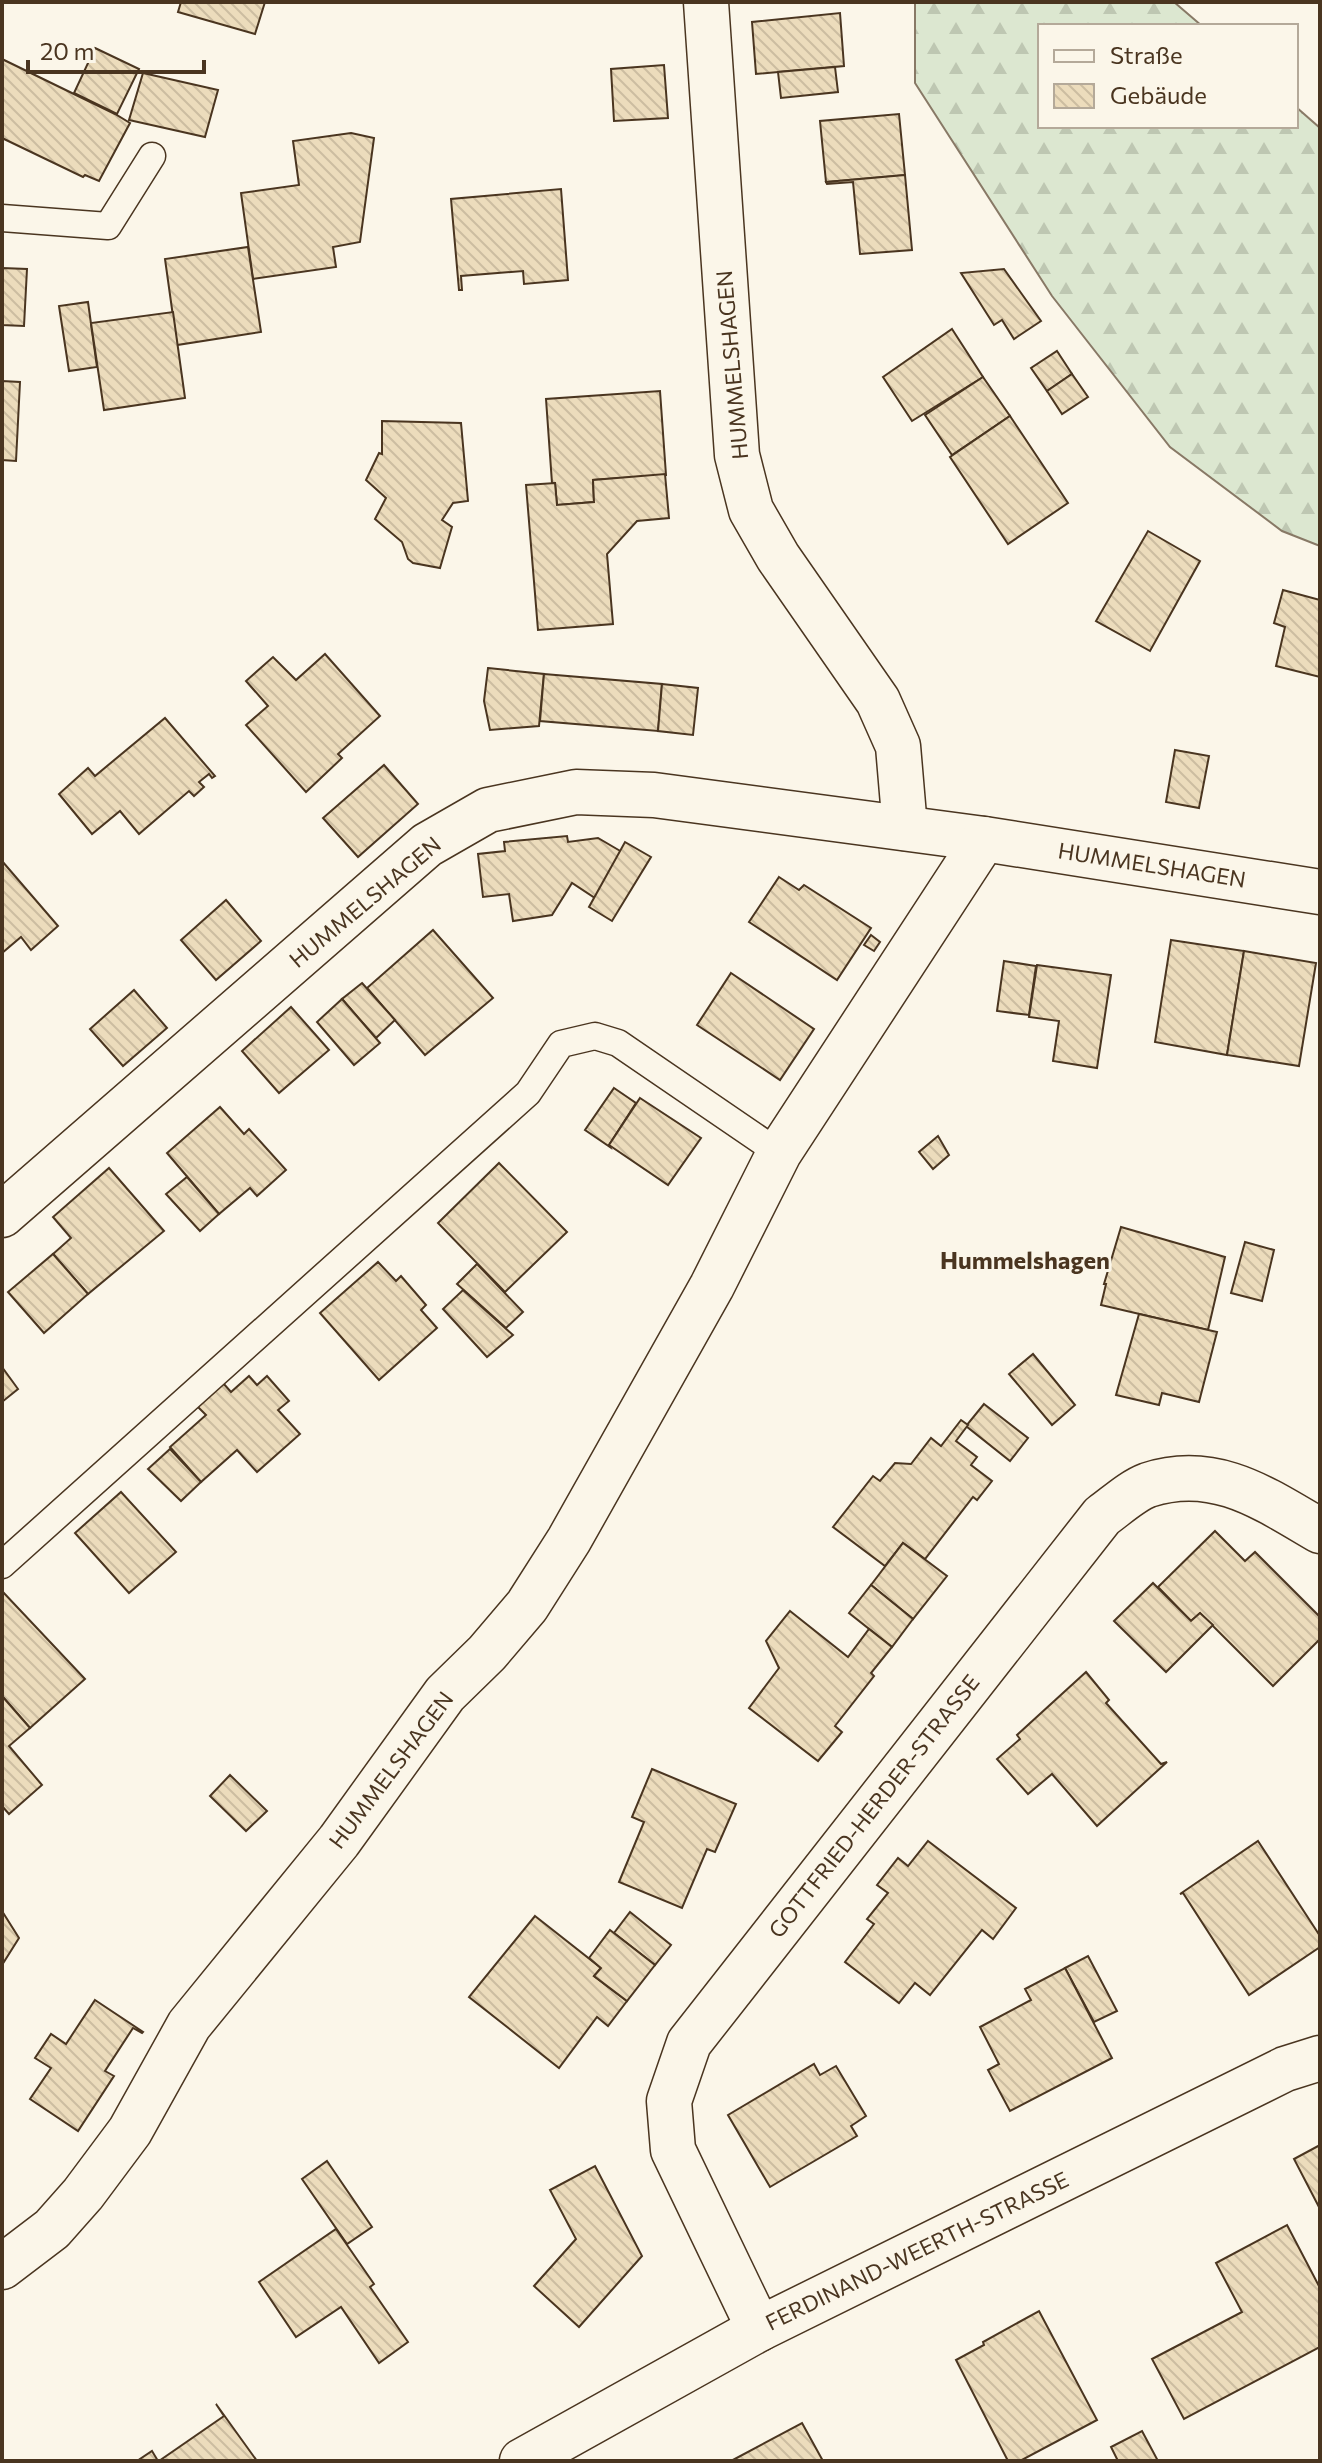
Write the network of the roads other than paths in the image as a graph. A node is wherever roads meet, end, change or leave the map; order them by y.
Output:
1 (706, 2) edge
2 (152, 156) dead end
3 (2, 218) edge
4 (905, 828) junction
5 (984, 839) junction
6 (1320, 892) edge
7 (779, 1153) junction
8 (2, 1215) edge
9 (1320, 1531) edge
10 (2, 1565) edge
11 (1320, 2058) edge
12 (2, 2267) edge
13 (759, 2329) junction
14 (522, 2461) edge

1 - 4 street, HUMMELSHAGEN
2 - 3 lane
4 - 5 street, HUMMELSHAGEN
4 - 8 street, HUMMELSHAGEN
5 - 6 street, HUMMELSHAGEN
5 - 7 street, HUMMELSHAGEN
7 - 10 lane
7 - 12 street, HUMMELSHAGEN
9 - 13 street, GOTTFRIED-HERDER-STRASSE
11 - 13 street, FERDINAND-WEERTH-STRASSE
13 - 14 street, FERDINAND-WEERTH-STRASSE

